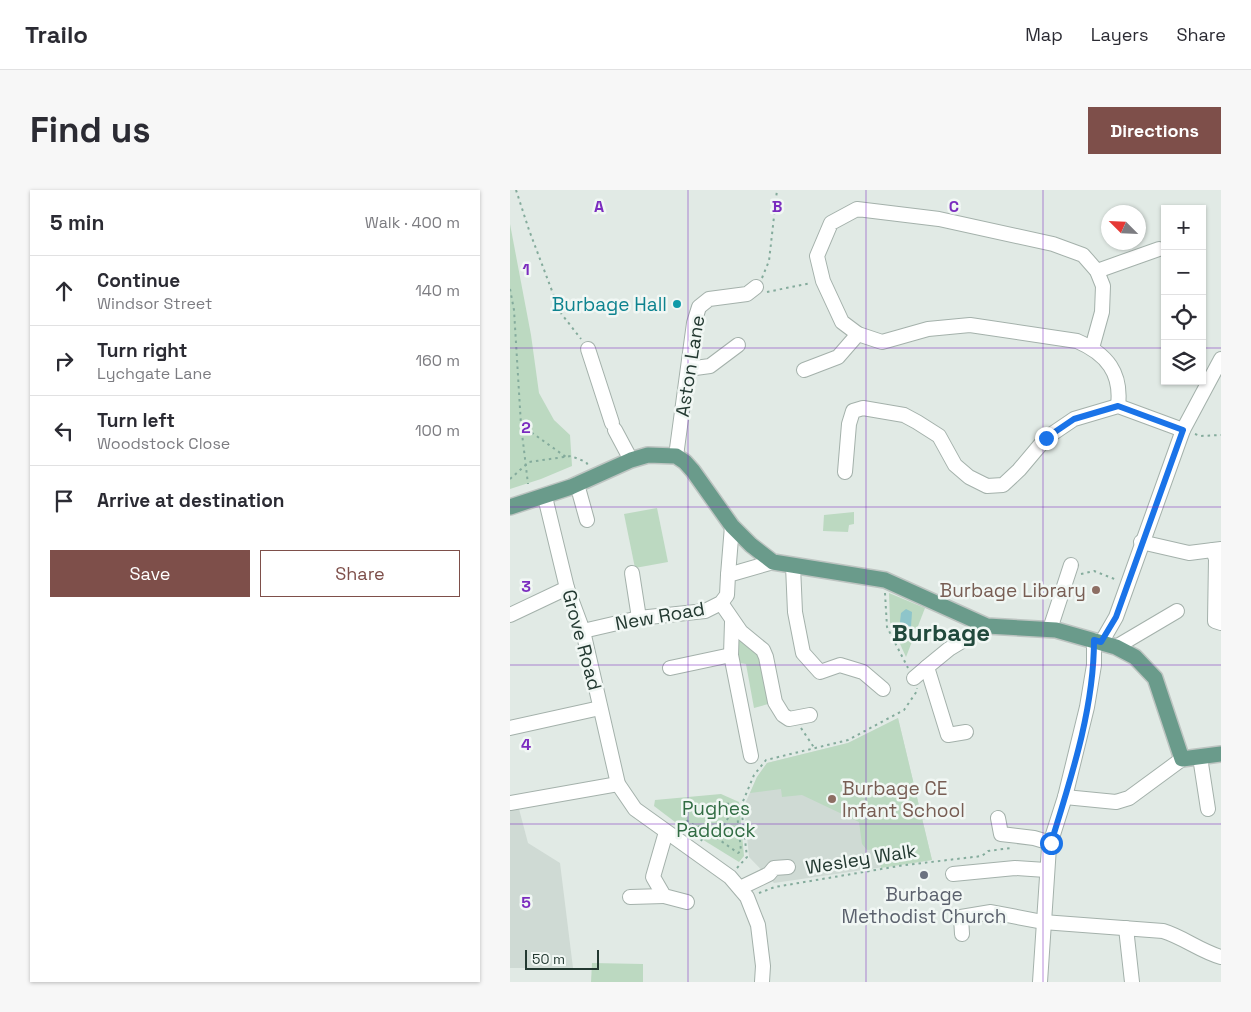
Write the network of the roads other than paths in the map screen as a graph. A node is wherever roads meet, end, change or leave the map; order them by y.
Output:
1 (1159, 249) dead end
2 (1097, 271) junction
3 (751, 291) road end
4 (858, 334) junction
5 (738, 345) dead end
6 (1092, 348) junction
7 (588, 349) road end
8 (1221, 359) edge
9 (688, 369) junction
10 (804, 370) dead end
11 (1118, 406) junction
12 (1183, 430) junction
13 (676, 456) junction
14 (631, 460) junction
15 (845, 472) dead end
16 (578, 484) junction
17 (545, 497) junction
18 (510, 507) edge
19 (587, 520) dead end
20 (732, 526) junction
21 (1141, 542) junction
22 (1217, 550) edge
23 (773, 562) junction
24 (793, 566) junction
25 (1069, 572) road end
26 (632, 573) dead end
27 (728, 575) junction
28 (567, 588) junction
29 (721, 603) junction
30 (1177, 611) dead end
31 (510, 615) edge
32 (639, 618) junction
33 (732, 622) junction
34 (1221, 623) edge
35 (987, 626) junction
36 (1050, 629) junction
37 (583, 631) junction
38 (1097, 641) junction
39 (1116, 647) junction
40 (731, 655) junction
41 (927, 667) junction
42 (670, 668) dead end
43 (914, 678) road end
44 (883, 688) dead end
45 (600, 708) junction
46 (810, 715) dead end
47 (510, 728) edge
48 (966, 732) dead end
49 (1221, 754) edge
50 (751, 756) dead end
51 (1200, 757) junction
52 (1182, 759) junction
53 (618, 784) junction
54 (1065, 797) junction
55 (511, 806) edge
56 (1208, 809) dead end
57 (998, 818) dead end
58 (666, 832) junction
59 (1051, 843) junction
60 (788, 867) dead end
61 (1046, 870) junction
62 (953, 874) dead end
63 (744, 893) junction
64 (664, 896) junction
65 (630, 898) dead end
66 (687, 902) dead end
67 (1043, 922) junction
68 (1126, 928) junction
69 (962, 934) dead end
70 (1221, 957) edge
71 (762, 982) edge
72 (1040, 982) edge
73 (1132, 982) edge

1 - 2 street
2 - 4 street
2 - 6 street
3 - 9 street, Aston Lane
4 - 6 street
4 - 10 street
5 - 9 street
6 - 11 street
7 - 14 street
8 - 12 street
9 - 13 street, Aston Lane
11 - 12 street
11 - 15 street
12 - 21 street
13 - 14 main road
13 - 20 main road
14 - 16 main road
16 - 17 main road
16 - 19 street
17 - 18 main road
17 - 28 street, Grove Road
20 - 23 main road
20 - 27 street, New Road
21 - 22 street
21 - 38 street
22 - 34 street
23 - 24 main road
23 - 27 street
24 - 35 main road
24 - 44 street
25 - 36 street
26 - 32 street
27 - 29 street, New Road
28 - 31 street
28 - 37 street, Grove Road
29 - 32 street, New Road
29 - 33 street
30 - 39 street
32 - 37 street, New Road
33 - 40 street
33 - 46 street
35 - 36 main road
35 - 41 street
36 - 38 main road
37 - 45 street, Grove Road
38 - 39 main road
38 - 54 street
39 - 52 main road
40 - 42 street
40 - 50 street
41 - 43 street
41 - 48 street
45 - 47 street
45 - 53 street, Grove Road
49 - 51 main road
51 - 52 main road
51 - 56 street
52 - 54 street
53 - 55 street
53 - 58 street, Grove Road
54 - 59 street
57 - 59 street
58 - 63 street, Grove Road
58 - 64 street
59 - 61 street
60 - 63 street
61 - 62 street
61 - 67 street
63 - 71 street, Grove Road
64 - 65 street
64 - 66 street
67 - 68 street
67 - 69 street
67 - 72 street
68 - 70 street
68 - 73 street

